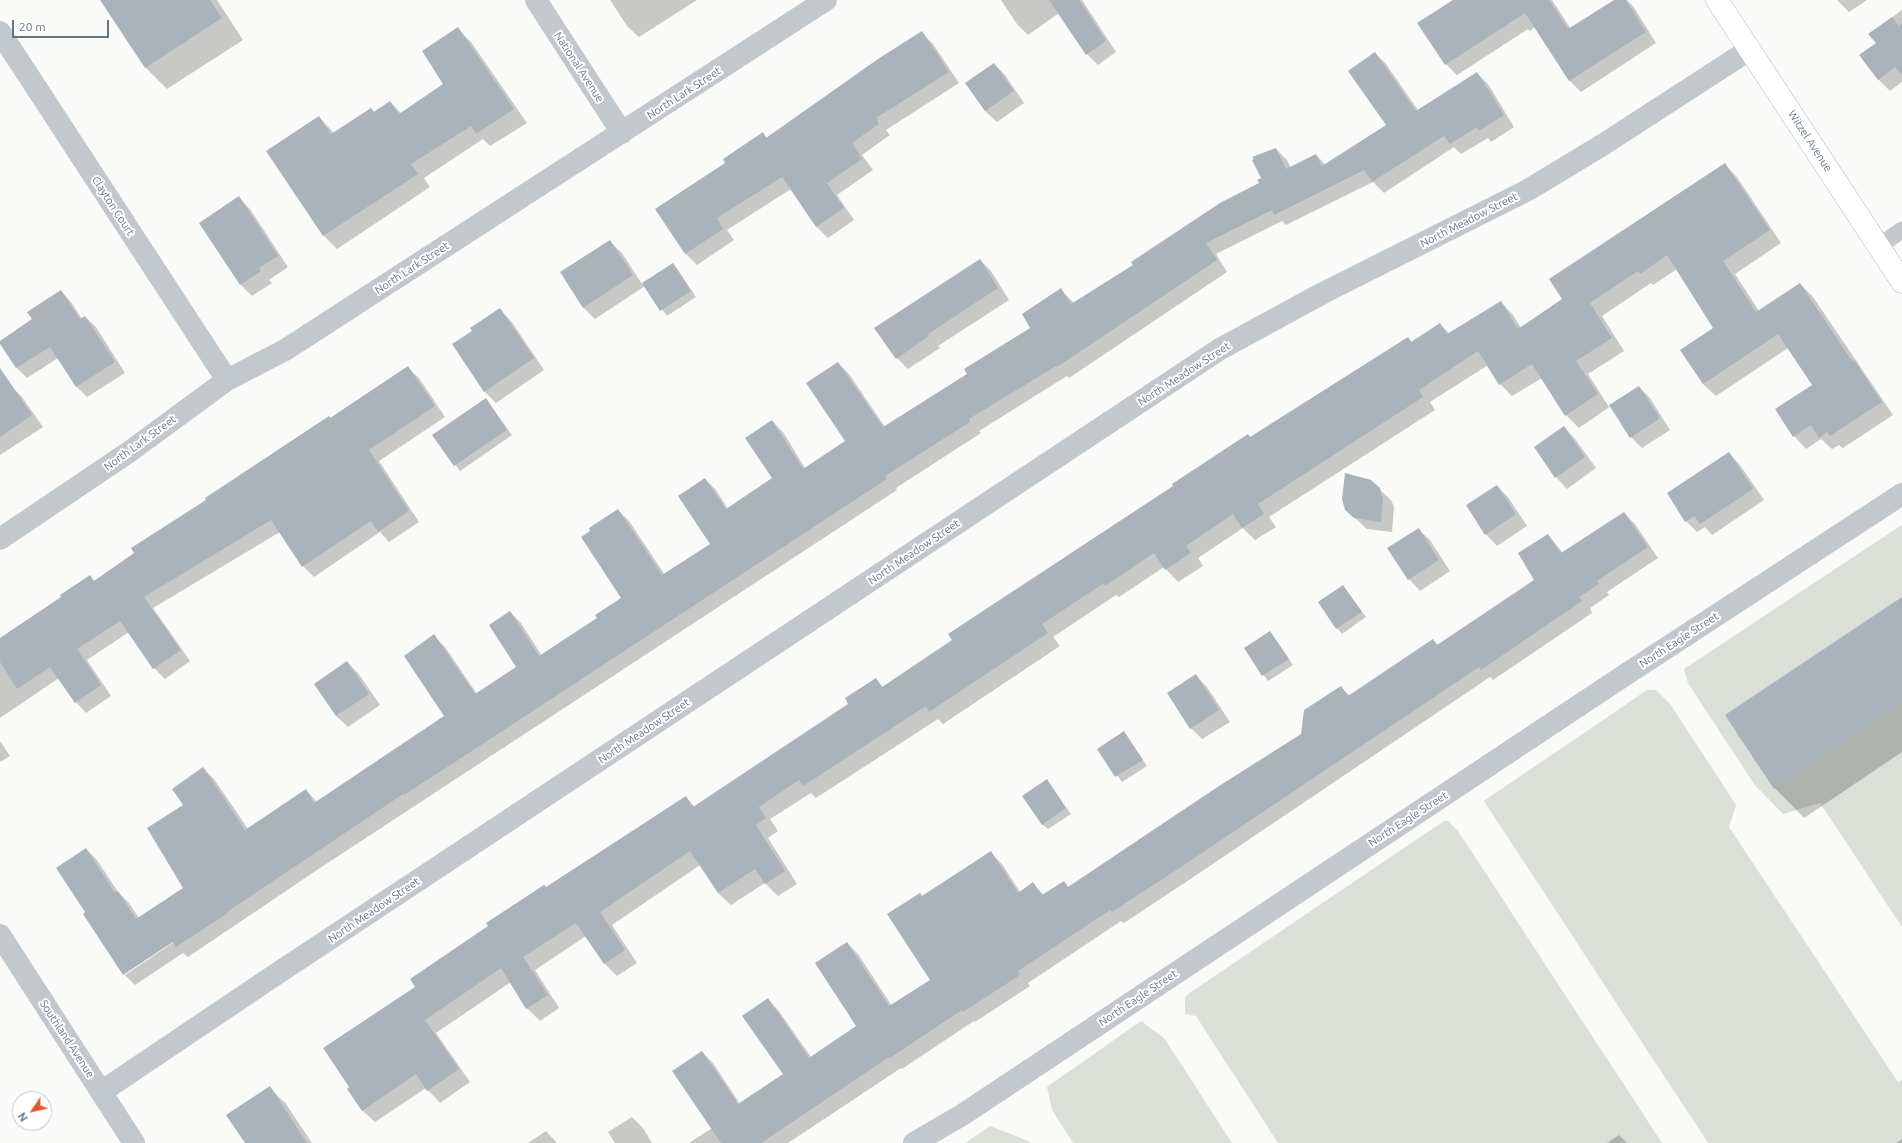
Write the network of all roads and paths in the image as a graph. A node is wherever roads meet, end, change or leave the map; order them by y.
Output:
1 (536, 0) edge
2 (826, 0) edge
3 (1717, 0) edge
4 (0, 32) edge
5 (1749, 50) junction
6 (622, 133) junction
7 (1902, 230) edge
8 (1879, 246) junction
9 (1902, 282) edge
10 (227, 380) junction
11 (1902, 494) edge
12 (0, 539) edge
13 (0, 935) edge
14 (101, 1092) junction
15 (134, 1143) edge
16 (914, 1143) edge

1 - 6 street, National Avenue
2 - 6 street, North Lark Street
3 - 5 main road, Witzel Avenue
4 - 10 street, Clayton Court
5 - 8 main road, Witzel Avenue
5 - 14 street, North Meadow Street
6 - 10 street, North Lark Street
7 - 8 lane
8 - 9 main road, Witzel Avenue
10 - 12 street, North Lark Street
11 - 16 street, North Eagle Street
13 - 14 street, Southland Avenue
14 - 15 street, Southland Avenue

